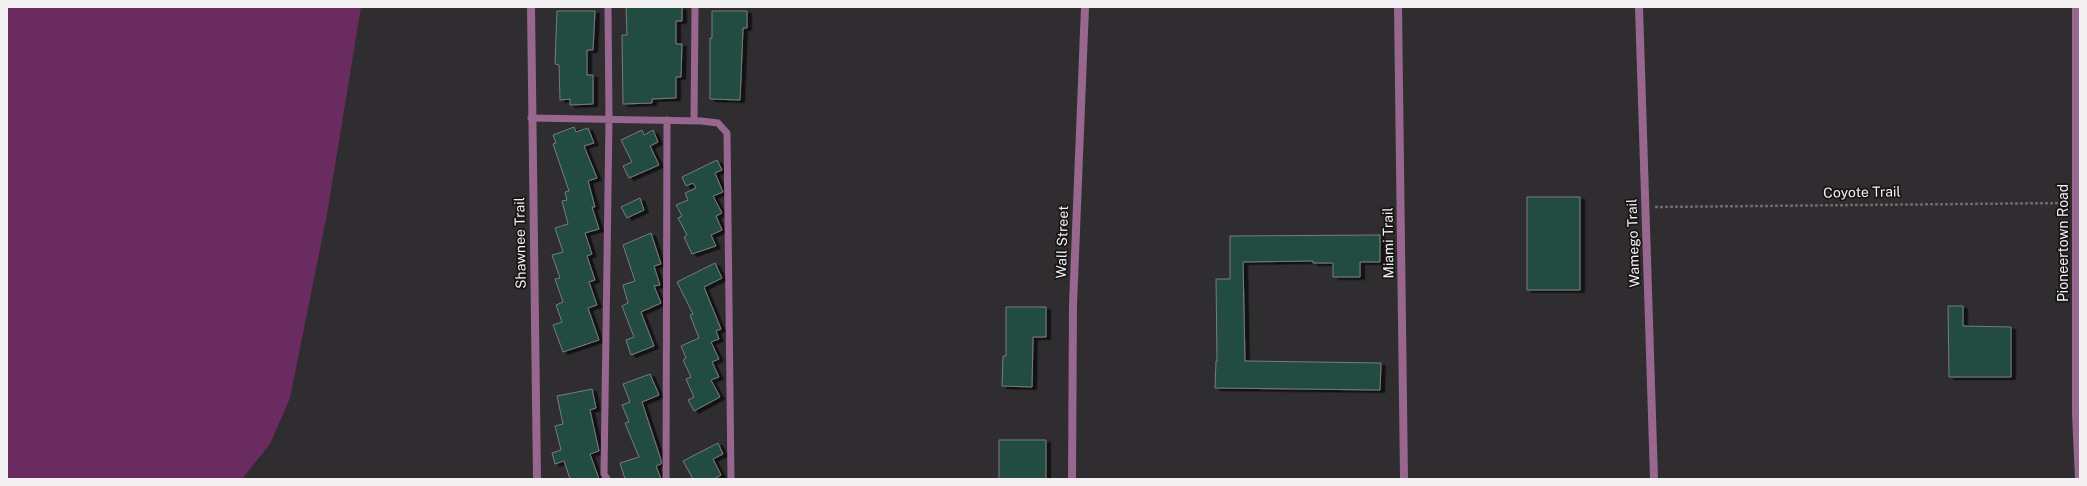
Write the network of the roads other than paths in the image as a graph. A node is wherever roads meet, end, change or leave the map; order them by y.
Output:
1 (531, 7) edge
2 (608, 7) edge
3 (695, 7) edge
4 (1085, 7) edge
5 (1398, 7) edge
6 (1639, 7) edge
7 (2076, 7) edge
8 (531, 118) junction
9 (609, 119) junction
10 (667, 120) junction
11 (694, 120) junction
12 (2078, 203) edge
13 (2078, 414) edge
14 (537, 479) edge
15 (607, 479) edge
16 (666, 479) edge
17 (731, 479) edge
18 (1072, 479) edge
19 (1404, 479) edge
20 (1654, 479) edge
21 (2079, 479) edge

1 - 8 street, Shawnee Trail
2 - 9 lane
3 - 11 lane
4 - 18 street, Wall Street
5 - 19 street, Miami Trail
6 - 20 street, Wamego Trail
7 - 12 street, Pioneertown Road
8 - 9 lane
8 - 14 street, Shawnee Trail
9 - 10 lane
9 - 15 lane
10 - 11 lane
10 - 16 lane
11 - 17 lane
12 - 13 street, Pioneertown Road
13 - 21 street, Pioneertown Road

